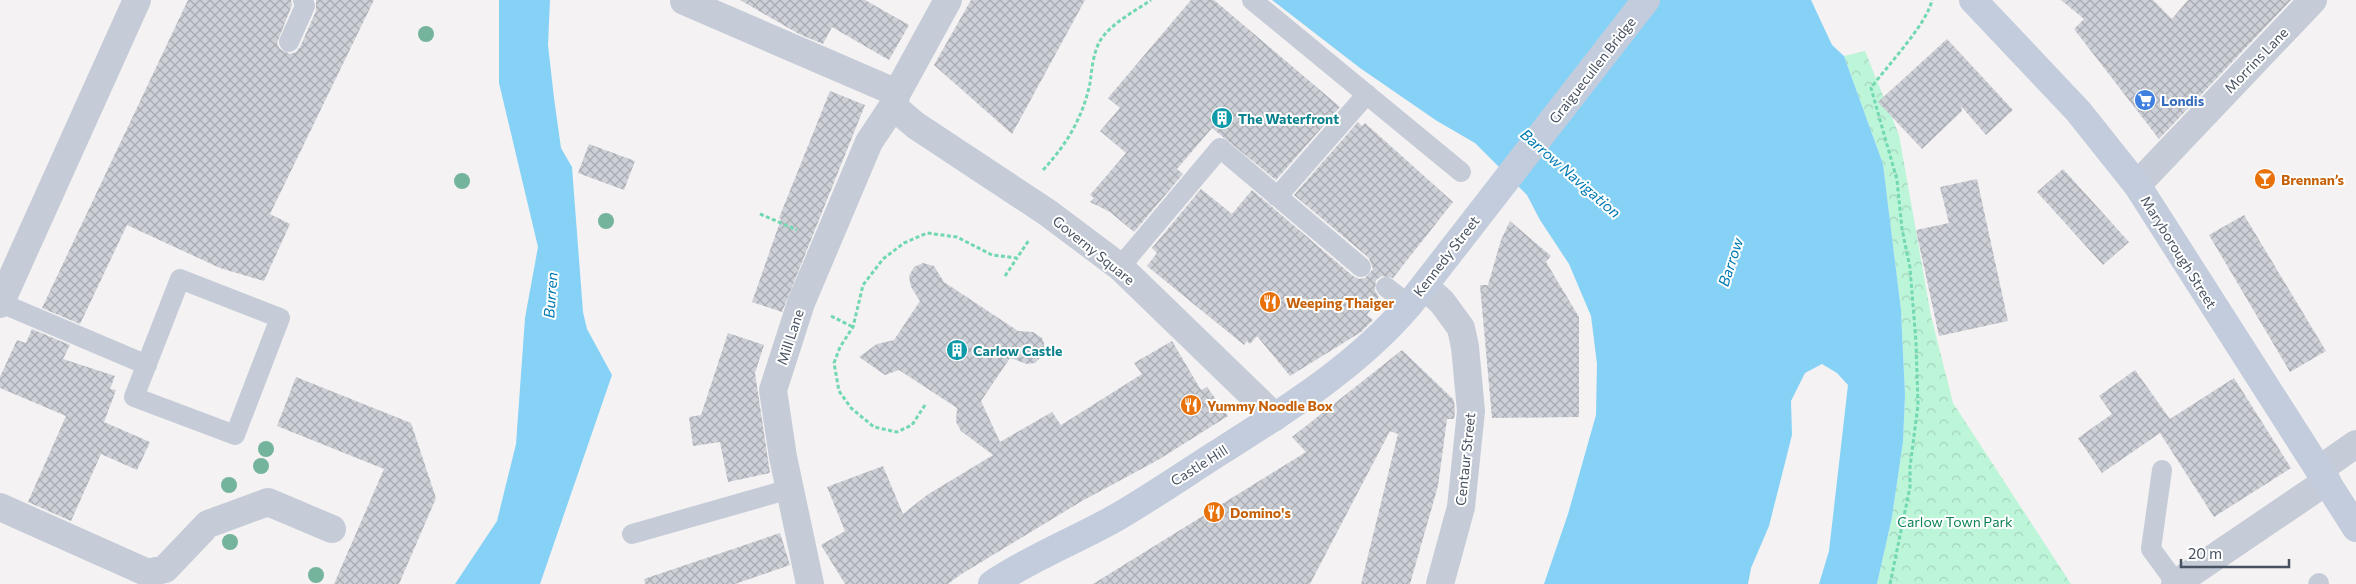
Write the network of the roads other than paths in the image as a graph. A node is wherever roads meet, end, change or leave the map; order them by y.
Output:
1 (137, 0) edge
2 (303, 0) edge
3 (948, 0) edge
4 (1252, 0) edge
5 (1646, 0) edge
6 (1973, 0) edge
7 (2313, 0) edge
8 (684, 1) edge
9 (289, 42) dead end
10 (1367, 94) junction
11 (895, 100) junction
12 (1462, 172) dead end
13 (2137, 185) junction
14 (1500, 187) joint
15 (1277, 197) junction
16 (1120, 267) junction
17 (1361, 267) dead end
18 (1386, 287) dead end
19 (1416, 295) junction
20 (0, 303) edge
21 (1392, 325) joint
22 (146, 365) junction
23 (1275, 417) junction
24 (2356, 444) edge
25 (2162, 470) dead end
26 (2324, 475) junction
27 (790, 489) junction
28 (0, 507) edge
29 (2356, 528) edge
30 (332, 529) dead end
31 (632, 534) dead end
32 (2189, 580) edge
33 (810, 584) edge
34 (992, 584) edge
35 (1440, 584) edge

1 - 20 street
2 - 9 lane
3 - 11 street, Mill Lane
4 - 10 lane
5 - 14 main road, Graiguecullen Bridge
6 - 13 main road, Maryborough Street
7 - 13 street, Morrins Lane
8 - 11 street, Governy Square
10 - 12 lane
10 - 15 lane
11 - 16 street, Governy Square
11 - 27 street, Mill Lane
13 - 26 main road, Maryborough Street
14 - 19 main road, Kennedy Street
15 - 16 lane
15 - 17 lane
16 - 23 street, Governy Square
18 - 19 lane
19 - 21 main road, Kennedy Street
19 - 35 street, Centaur Street
20 - 22 lane
21 - 23 main road, Castle Hill
22 - 22 lane
23 - 34 main road, Castle Hill
24 - 26 street
25 - 32 lane
26 - 29 main road, Maryborough Street
26 - 32 street
27 - 31 lane
27 - 33 street, Mill Lane
28 - 30 street

